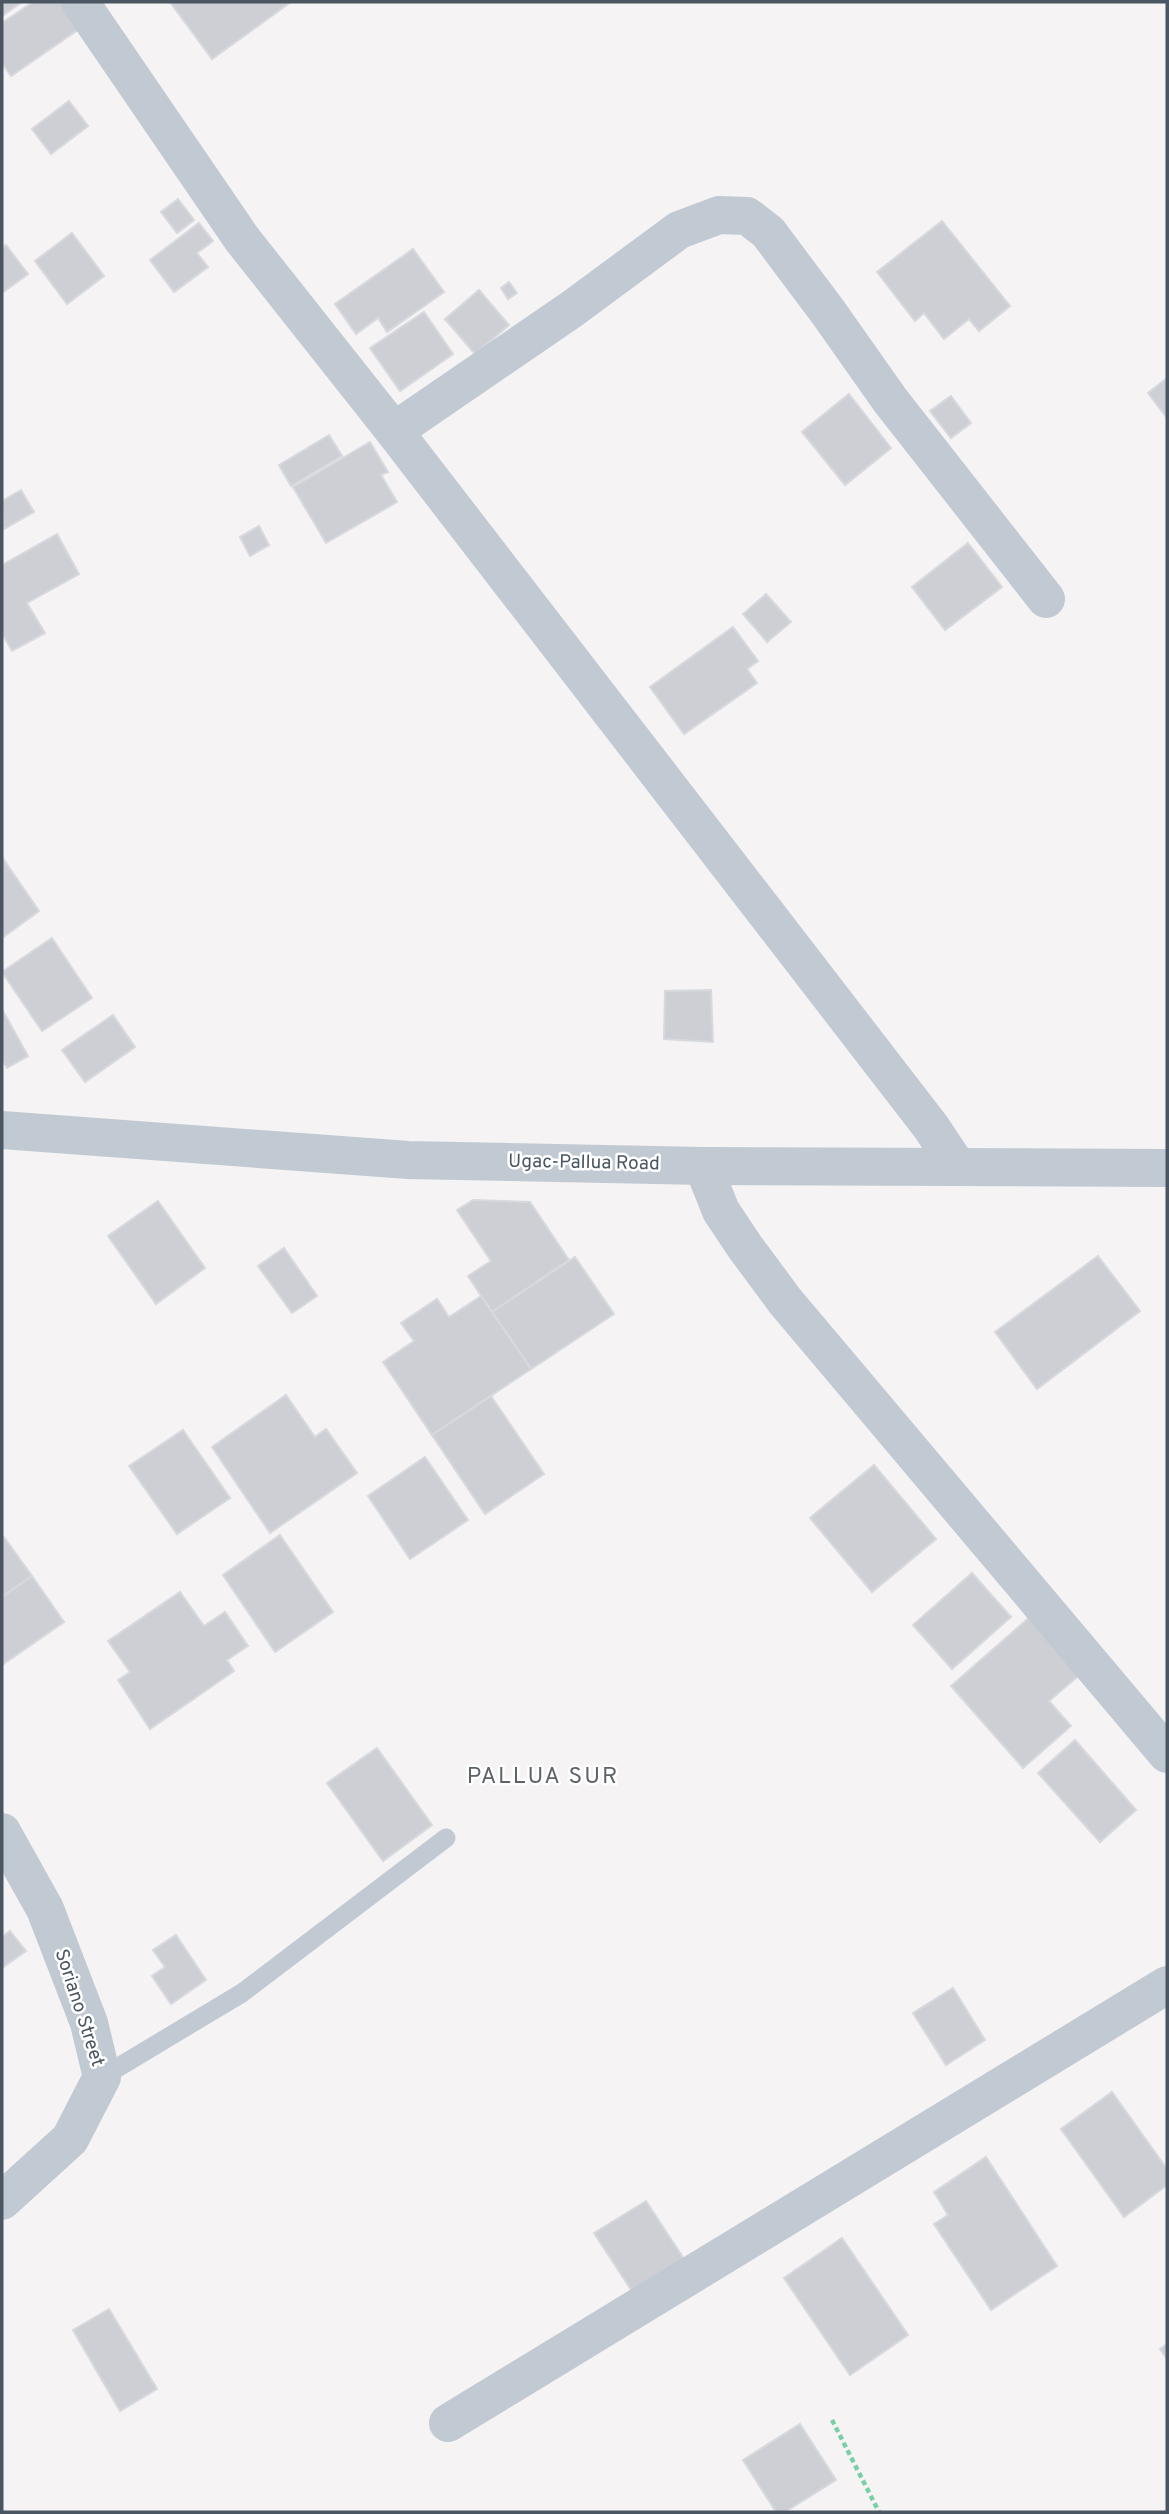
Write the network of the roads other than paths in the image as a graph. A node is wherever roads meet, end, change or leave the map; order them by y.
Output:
1 (80, 2) edge
2 (394, 431) junction
3 (1046, 599) dead end
4 (2, 1130) edge
5 (703, 1166) junction
6 (957, 1166) junction
7 (1167, 1168) edge
8 (1167, 1754) edge
9 (2, 1832) edge
10 (446, 1838) dead end
11 (1167, 1985) edge
12 (102, 2077) junction
13 (2, 2201) edge
14 (448, 2423) dead end

1 - 2 street
2 - 3 street
2 - 6 street
4 - 5 street, Ugac-Pallua Road
5 - 6 street, Ugac-Pallua Road
5 - 8 street
6 - 7 street, Ugac-Pallua Road
9 - 12 street, Soriano Street
10 - 12 lane
11 - 14 street
12 - 13 street, Soriano Street

